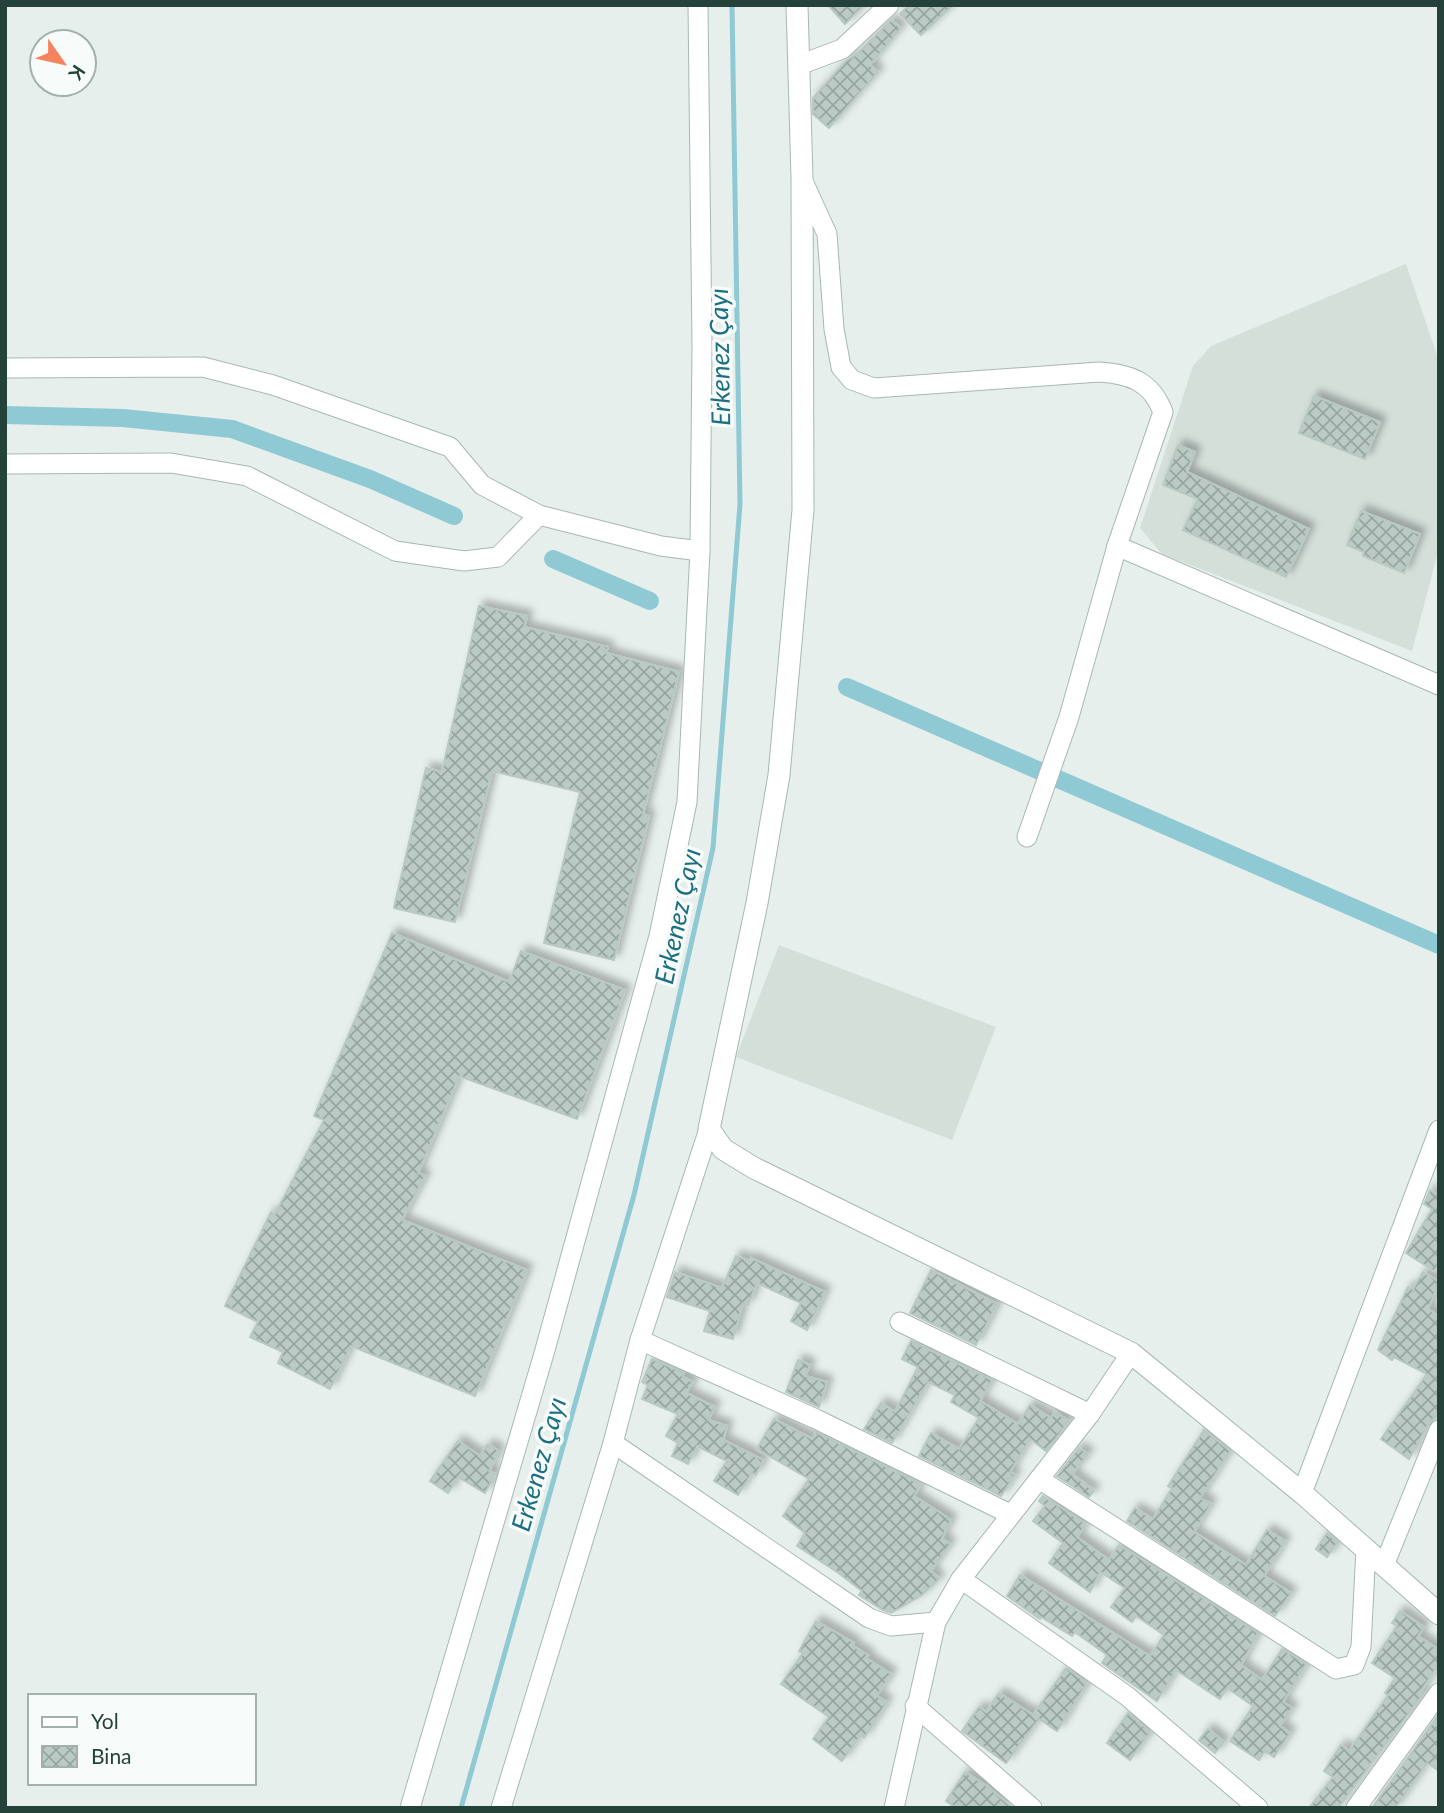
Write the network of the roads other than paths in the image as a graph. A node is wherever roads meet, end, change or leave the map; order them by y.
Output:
1 (698, 5) edge
2 (797, 5) edge
3 (889, 5) edge
4 (799, 65) junction
5 (802, 178) junction
6 (5, 368) edge
7 (5, 464) edge
8 (538, 515) junction
9 (1118, 546) junction
10 (700, 551) junction
11 (1439, 685) edge
12 (1029, 828) dead end
13 (709, 1129) junction
14 (1439, 1130) edge
15 (900, 1322) dead end
16 (640, 1340) junction
17 (1131, 1353) junction
18 (1090, 1414) junction
19 (1439, 1430) edge
20 (613, 1443) junction
21 (1039, 1479) junction
22 (1302, 1493) junction
23 (1010, 1514) junction
24 (1366, 1548) junction
25 (1385, 1563) junction
26 (961, 1579) junction
27 (1439, 1614) edge
28 (936, 1622) junction
29 (1439, 1693) edge
30 (915, 1706) junction
31 (410, 1808) edge
32 (501, 1808) edge
33 (894, 1808) edge
34 (1032, 1808) edge
35 (1258, 1808) edge
36 (1356, 1808) edge

1 - 10 street
2 - 4 street
3 - 4 street
4 - 5 street
5 - 9 street
5 - 13 street
6 - 8 street
7 - 8 street
8 - 10 street
9 - 11 street
9 - 12 street
10 - 31 street
13 - 16 street
13 - 17 street
14 - 22 street
15 - 18 street
16 - 20 street
16 - 23 street
17 - 18 street
17 - 22 street
18 - 21 street
19 - 25 street
20 - 28 street
20 - 32 street
21 - 23 street
21 - 24 street
22 - 24 street
23 - 26 street
24 - 25 street
25 - 27 street
26 - 28 street
26 - 35 street
28 - 30 street
29 - 36 street
30 - 33 street
30 - 34 street

